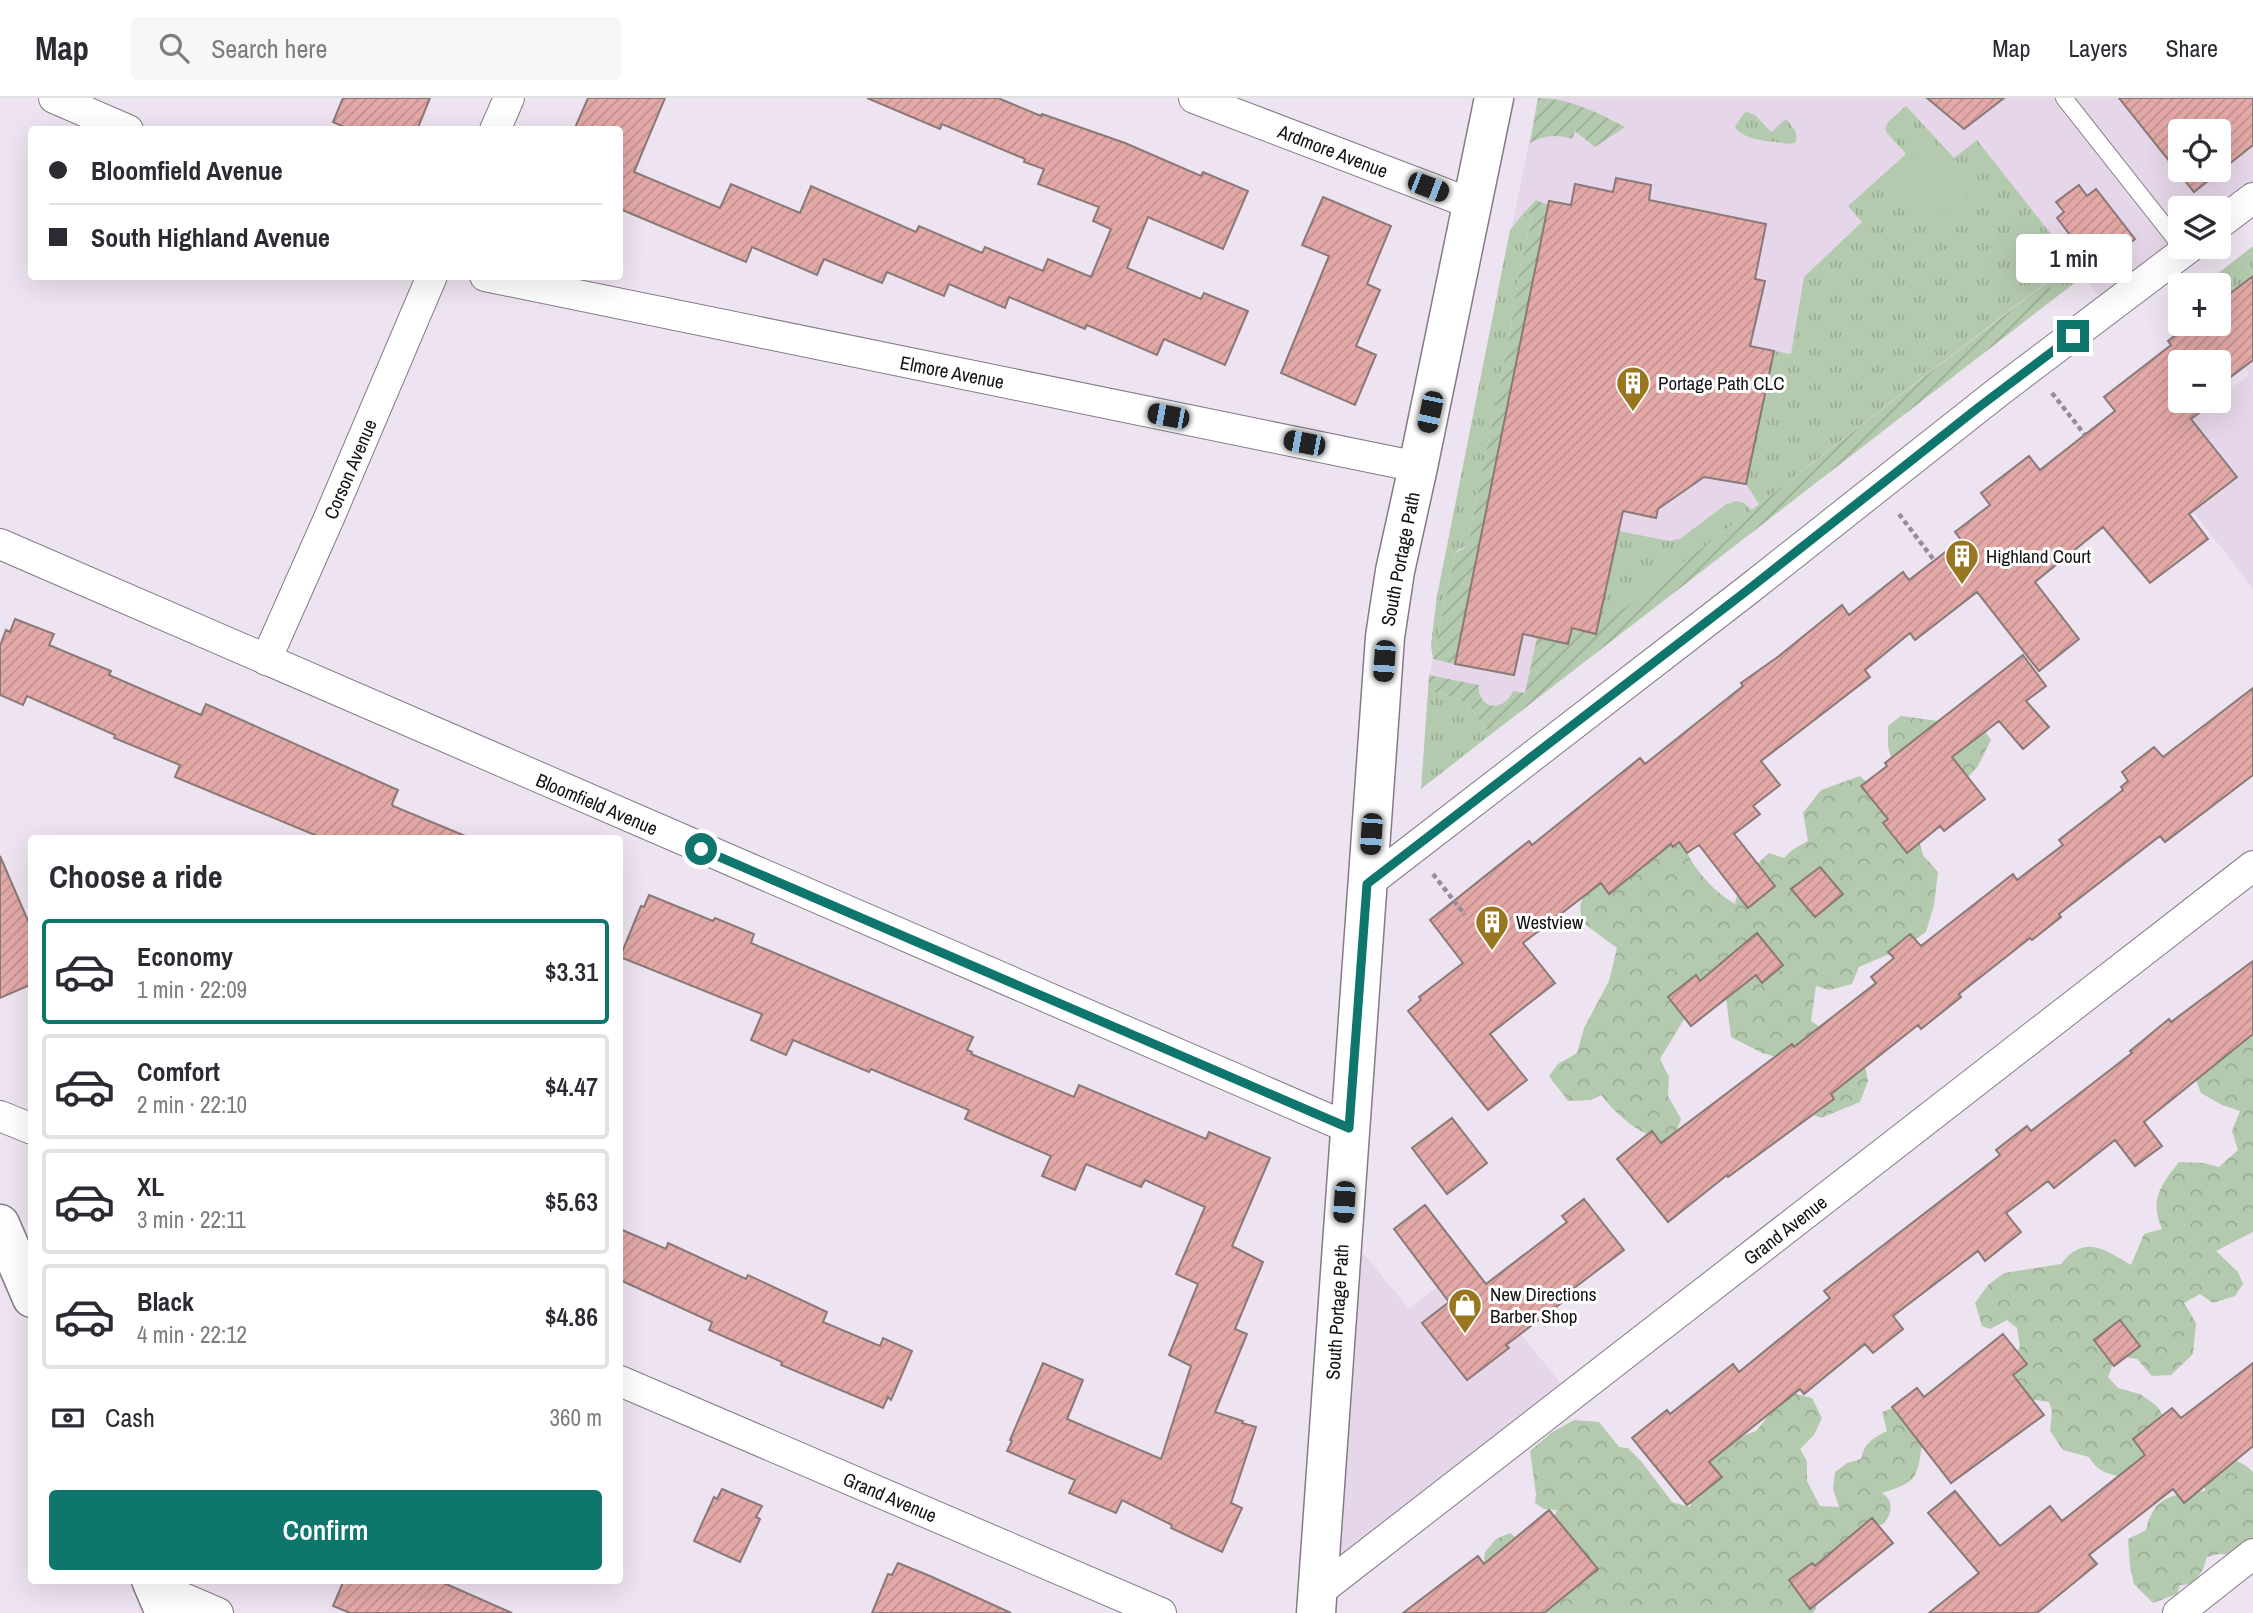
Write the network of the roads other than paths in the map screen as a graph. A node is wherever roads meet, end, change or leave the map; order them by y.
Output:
1 (54, 98) edge
2 (509, 98) edge
3 (1194, 98) edge
4 (1494, 98) edge
5 (2064, 98) edge
6 (119, 126) edge
7 (497, 126) edge
8 (2253, 198) edge
9 (1472, 204) junction
10 (2231, 215) edge
11 (2168, 227) edge
12 (2169, 259) edge
13 (430, 280) edge
14 (505, 280) edge
15 (1418, 467) junction
16 (0, 544) edge
17 (266, 660) junction
18 (2253, 866) edge
19 (1367, 884) junction
20 (0, 1116) edge
21 (28, 1127) edge
22 (1349, 1128) junction
23 (0, 1224) edge
24 (28, 1289) edge
25 (623, 1382) edge
26 (2253, 1554) edge
27 (156, 1593) edge
28 (1317, 1603) edge
29 (218, 1613) edge
30 (1161, 1613) edge
31 (2178, 1613) edge

1 - 6 street
2 - 7 street
3 - 9 street, Ardmore Avenue
4 - 9 main road, South Portage Path
5 - 11 lane
8 - 10 street
9 - 15 main road, South Portage Path
12 - 19 street
13 - 17 street, Corson Avenue
14 - 15 street, Elmore Avenue
15 - 19 main road, South Portage Path
16 - 17 street, Bloomfield Avenue
17 - 22 street, Bloomfield Avenue
18 - 28 street, Grand Avenue
19 - 22 main road, South Portage Path
20 - 21 street
22 - 28 main road, South Portage Path
23 - 24 main road
25 - 30 street, Grand Avenue
26 - 31 street
27 - 29 street

